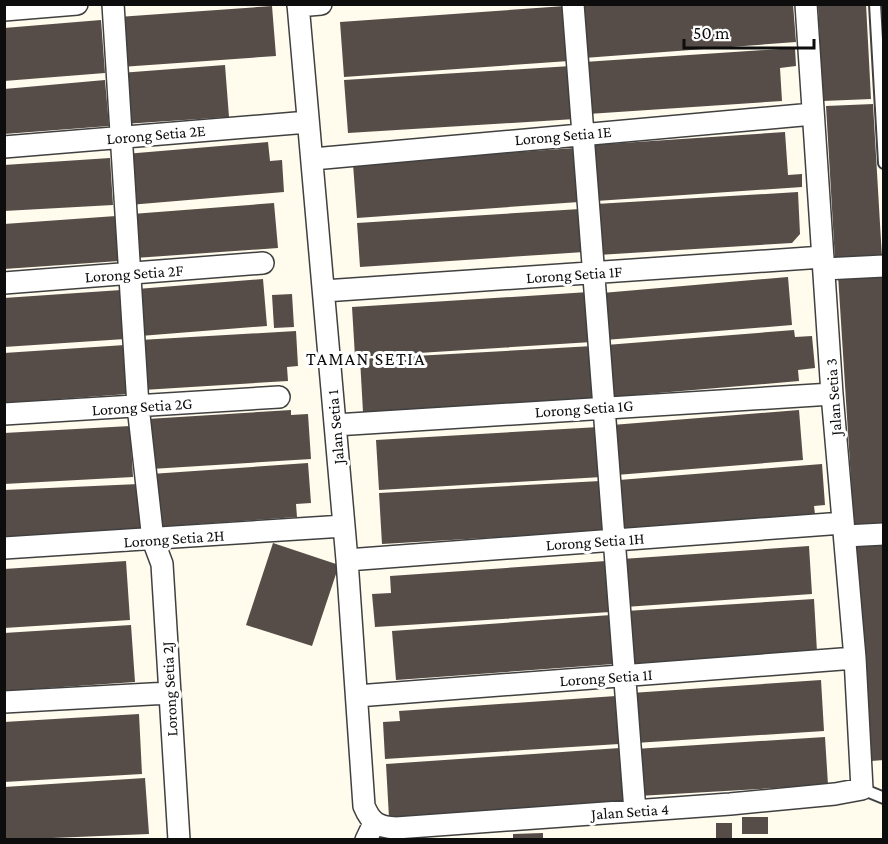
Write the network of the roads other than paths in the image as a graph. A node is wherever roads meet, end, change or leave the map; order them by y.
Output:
1 (77, 4) edge
2 (113, 4) edge
3 (321, 4) edge
4 (573, 4) edge
5 (806, 4) edge
6 (875, 4) edge
7 (298, 5) edge
8 (4, 10) edge
9 (813, 114) junction
10 (308, 122) junction
11 (583, 133) junction
12 (120, 137) junction
13 (4, 147) edge
14 (313, 159) junction
15 (884, 162) edge
16 (264, 263) dead end
17 (823, 263) junction
18 (884, 266) edge
19 (595, 273) junction
20 (131, 274) junction
21 (4, 283) edge
22 (324, 291) junction
23 (832, 394) junction
24 (279, 397) dead end
25 (138, 406) junction
26 (605, 406) junction
27 (4, 414) edge
28 (335, 424) junction
29 (344, 526) junction
30 (844, 530) junction
31 (884, 534) edge
32 (615, 539) junction
33 (153, 540) junction
34 (4, 548) edge
35 (347, 560) junction
36 (855, 658) junction
37 (624, 675) junction
38 (169, 693) junction
39 (357, 696) junction
40 (4, 702) edge
41 (862, 789) junction
42 (884, 798) edge
43 (635, 811) junction
44 (396, 828) joint
45 (370, 831) edge
46 (179, 840) edge

1 - 8 street
2 - 12 street, Lorong Setia 2J
3 - 7 street
4 - 11 street
5 - 9 street, Jalan Setia 3
6 - 15 lane
7 - 10 street, Jalan Setia 1
9 - 11 street, Lorong Setia 1E
9 - 17 street, Jalan Setia 3
10 - 12 street, Lorong Setia 2E
10 - 14 street, Jalan Setia 1
11 - 14 street, Lorong Setia 1E
11 - 19 street
12 - 13 street, Lorong Setia 2E
12 - 20 street, Lorong Setia 2J
14 - 22 street, Jalan Setia 1
16 - 20 street, Lorong Setia 2F
17 - 18 street, Lorong Setia 1F
17 - 19 street, Lorong Setia 1F
17 - 23 street, Jalan Setia 3
19 - 22 street, Lorong Setia 1F
19 - 26 street
20 - 21 street, Lorong Setia 2F
20 - 25 street, Lorong Setia 2J
22 - 28 street, Jalan Setia 1
23 - 26 street, Lorong Setia 1G
23 - 30 street, Jalan Setia 3
24 - 25 street, Lorong Setia 2G
25 - 27 street, Lorong Setia 2G
25 - 33 street, Lorong Setia 2J
26 - 28 street, Lorong Setia 1G
26 - 32 street
28 - 29 street, Jalan Setia 1
29 - 33 street, Lorong Setia 2H
29 - 35 street, Jalan Setia 1
30 - 31 street, Lorong Setia 1H
30 - 32 street, Lorong Setia 1H
30 - 36 street, Jalan Setia 3
32 - 35 street, Lorong Setia 1H
32 - 37 street
33 - 34 street, Lorong Setia 2H
33 - 38 street, Lorong Setia 2J
35 - 39 street, Jalan Setia 1
36 - 37 street, Lorong Setia 1I
36 - 41 street, Jalan Setia 3
37 - 39 street, Lorong Setia 1I
37 - 43 street
38 - 40 street
38 - 46 street, Lorong Setia 2J
39 - 45 street, Jalan Setia 1
41 - 42 lane
41 - 43 street, Jalan Setia 4
43 - 44 street, Jalan Setia 4
44 - 45 street, Jalan Setia 1

